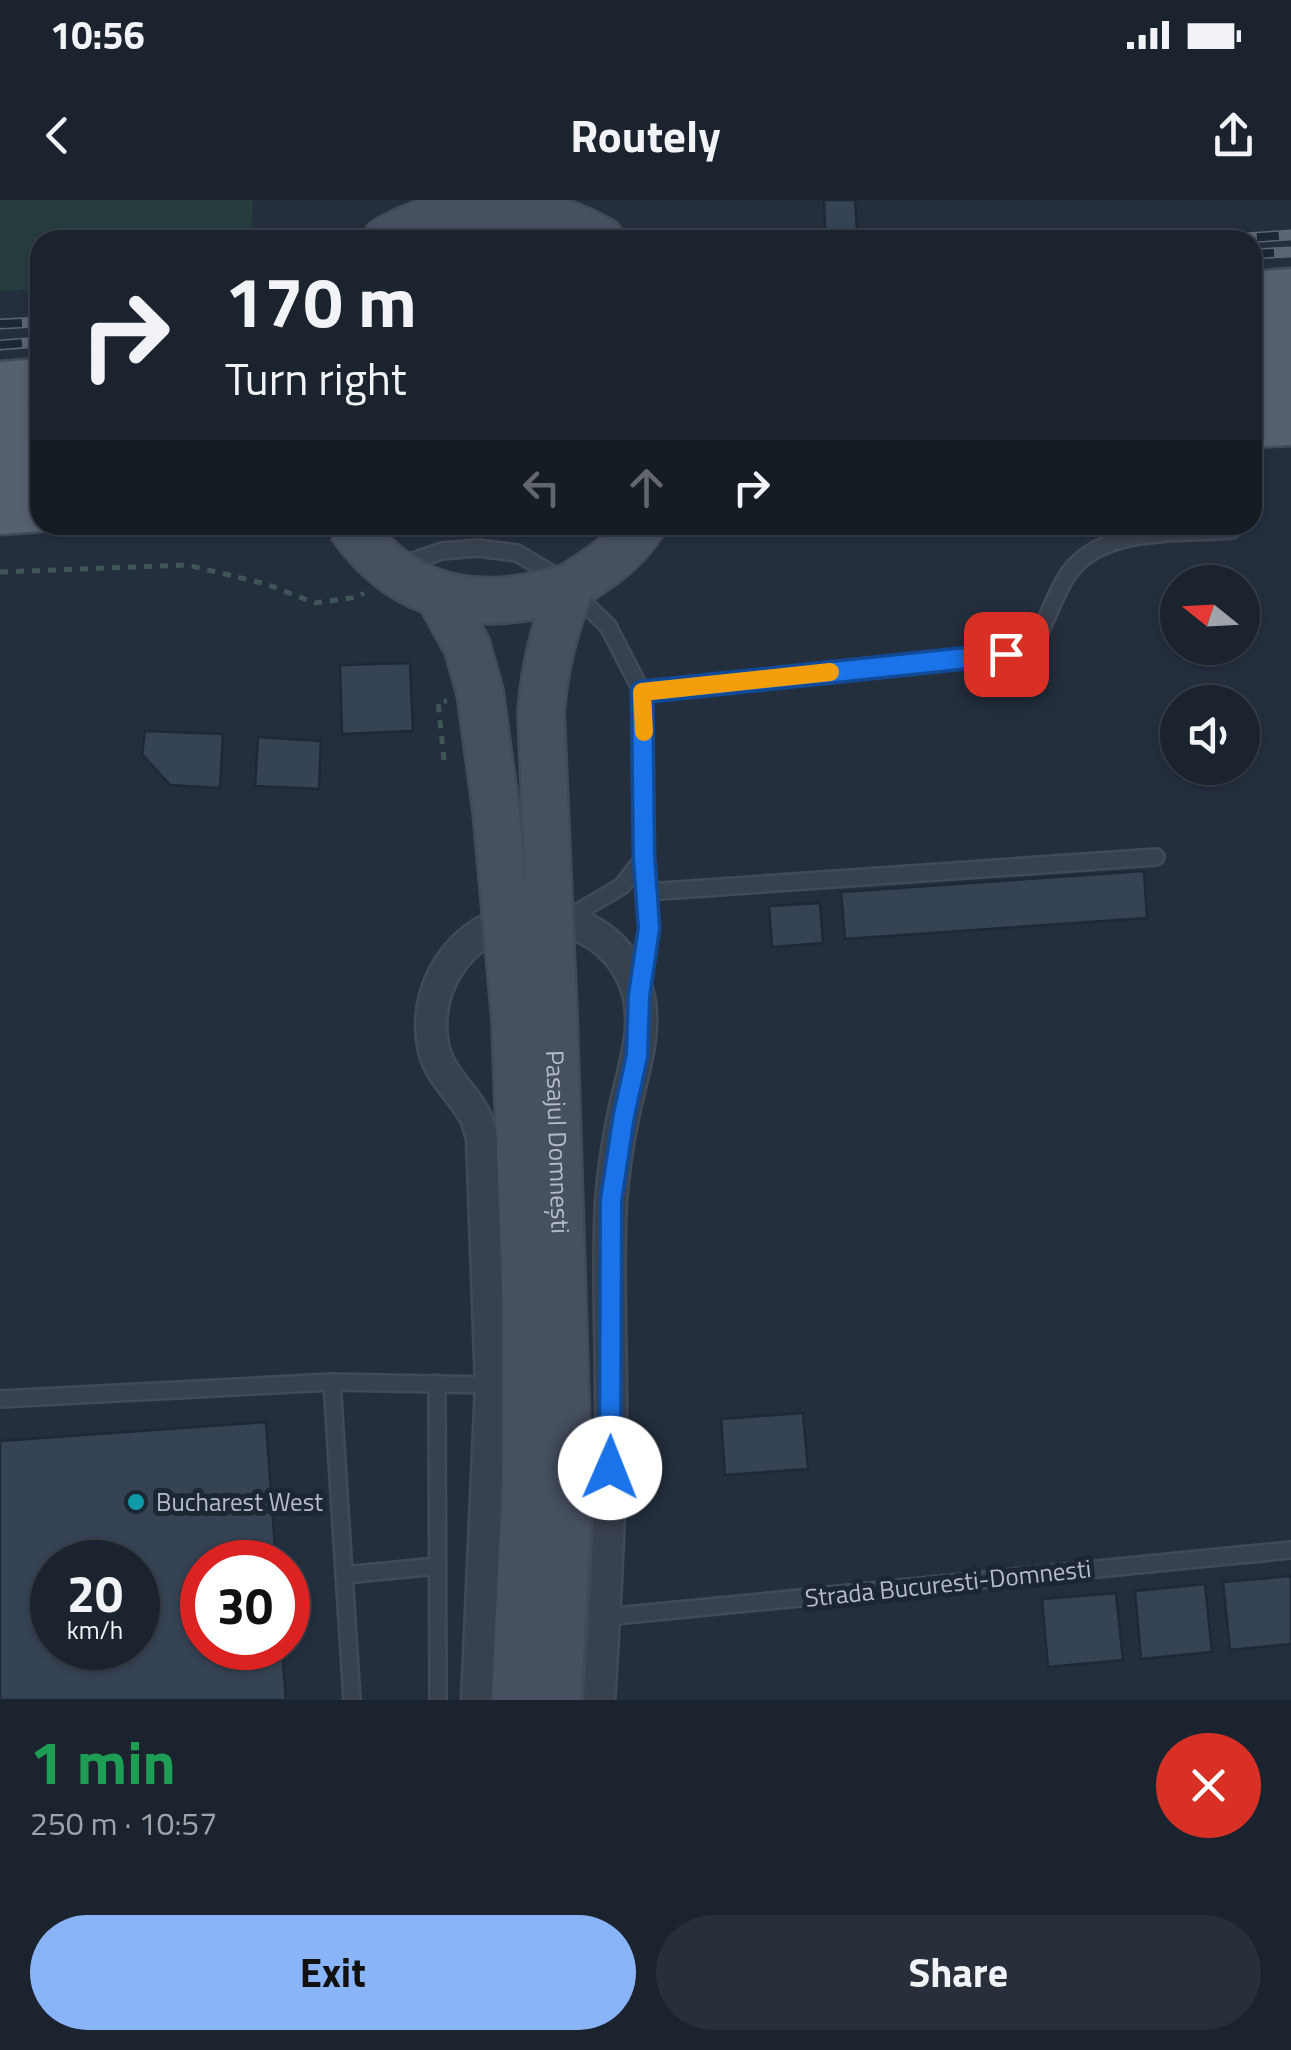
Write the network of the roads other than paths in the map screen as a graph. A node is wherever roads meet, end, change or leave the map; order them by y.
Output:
1 (578, 221) edge
2 (402, 223) edge
3 (1291, 294) edge
4 (1262, 295) edge
5 (1291, 340) edge
6 (1262, 342) edge
7 (1291, 379) edge
8 (30, 385) edge
9 (0, 387) edge
10 (1263, 411) edge
11 (30, 428) edge
12 (0, 430) edge
13 (30, 468) edge
14 (0, 470) edge
15 (30, 507) edge
16 (0, 509) edge
17 (357, 535) edge
18 (635, 535) edge
19 (1175, 535) edge
20 (413, 562) road end
21 (570, 587) junction
22 (440, 597) junction
23 (642, 692) junction
24 (644, 857) junction
25 (1156, 857) dead end
26 (647, 892) junction
27 (563, 920) junction
28 (639, 996) junction
29 (535, 1018) junction
30 (332, 1382) junction
31 (437, 1383) junction
32 (490, 1384) junction
33 (0, 1399) edge
34 (1291, 1550) edge
35 (437, 1566) junction
36 (344, 1574) junction
37 (605, 1617) junction
38 (352, 1700) edge
39 (438, 1700) edge
40 (478, 1700) edge
41 (514, 1700) edge
42 (558, 1700) edge
43 (599, 1700) edge

1 - 2 main road
3 - 4 main road
5 - 6 main road
7 - 10 main road
8 - 9 main road
11 - 12 main road
13 - 14 main road
15 - 16 main road
17 - 22 main road, Pasajul Domnești, bridge
18 - 21 main road, Pasajul Domnești
19 - 23 lane
20 - 23 lane
21 - 22 main road, Pasajul Domnești, bridge
21 - 29 main road, Pasajul Domnești, bridge
22 - 29 main road, Pasajul Domnești, bridge
23 - 24 lane
24 - 26 lane
24 - 27 lane
25 - 26 lane
26 - 28 lane
27 - 28 street
27 - 32 street
28 - 37 street
29 - 41 main road, Pasajul Domnești
29 - 42 main road, Pasajul Domnești
30 - 31 lane
30 - 33 lane
30 - 36 lane
31 - 32 lane
31 - 35 lane
32 - 40 street
34 - 37 lane, Strada Bucuresti-Domnesti
35 - 36 lane
35 - 39 lane
36 - 38 lane
37 - 43 street

